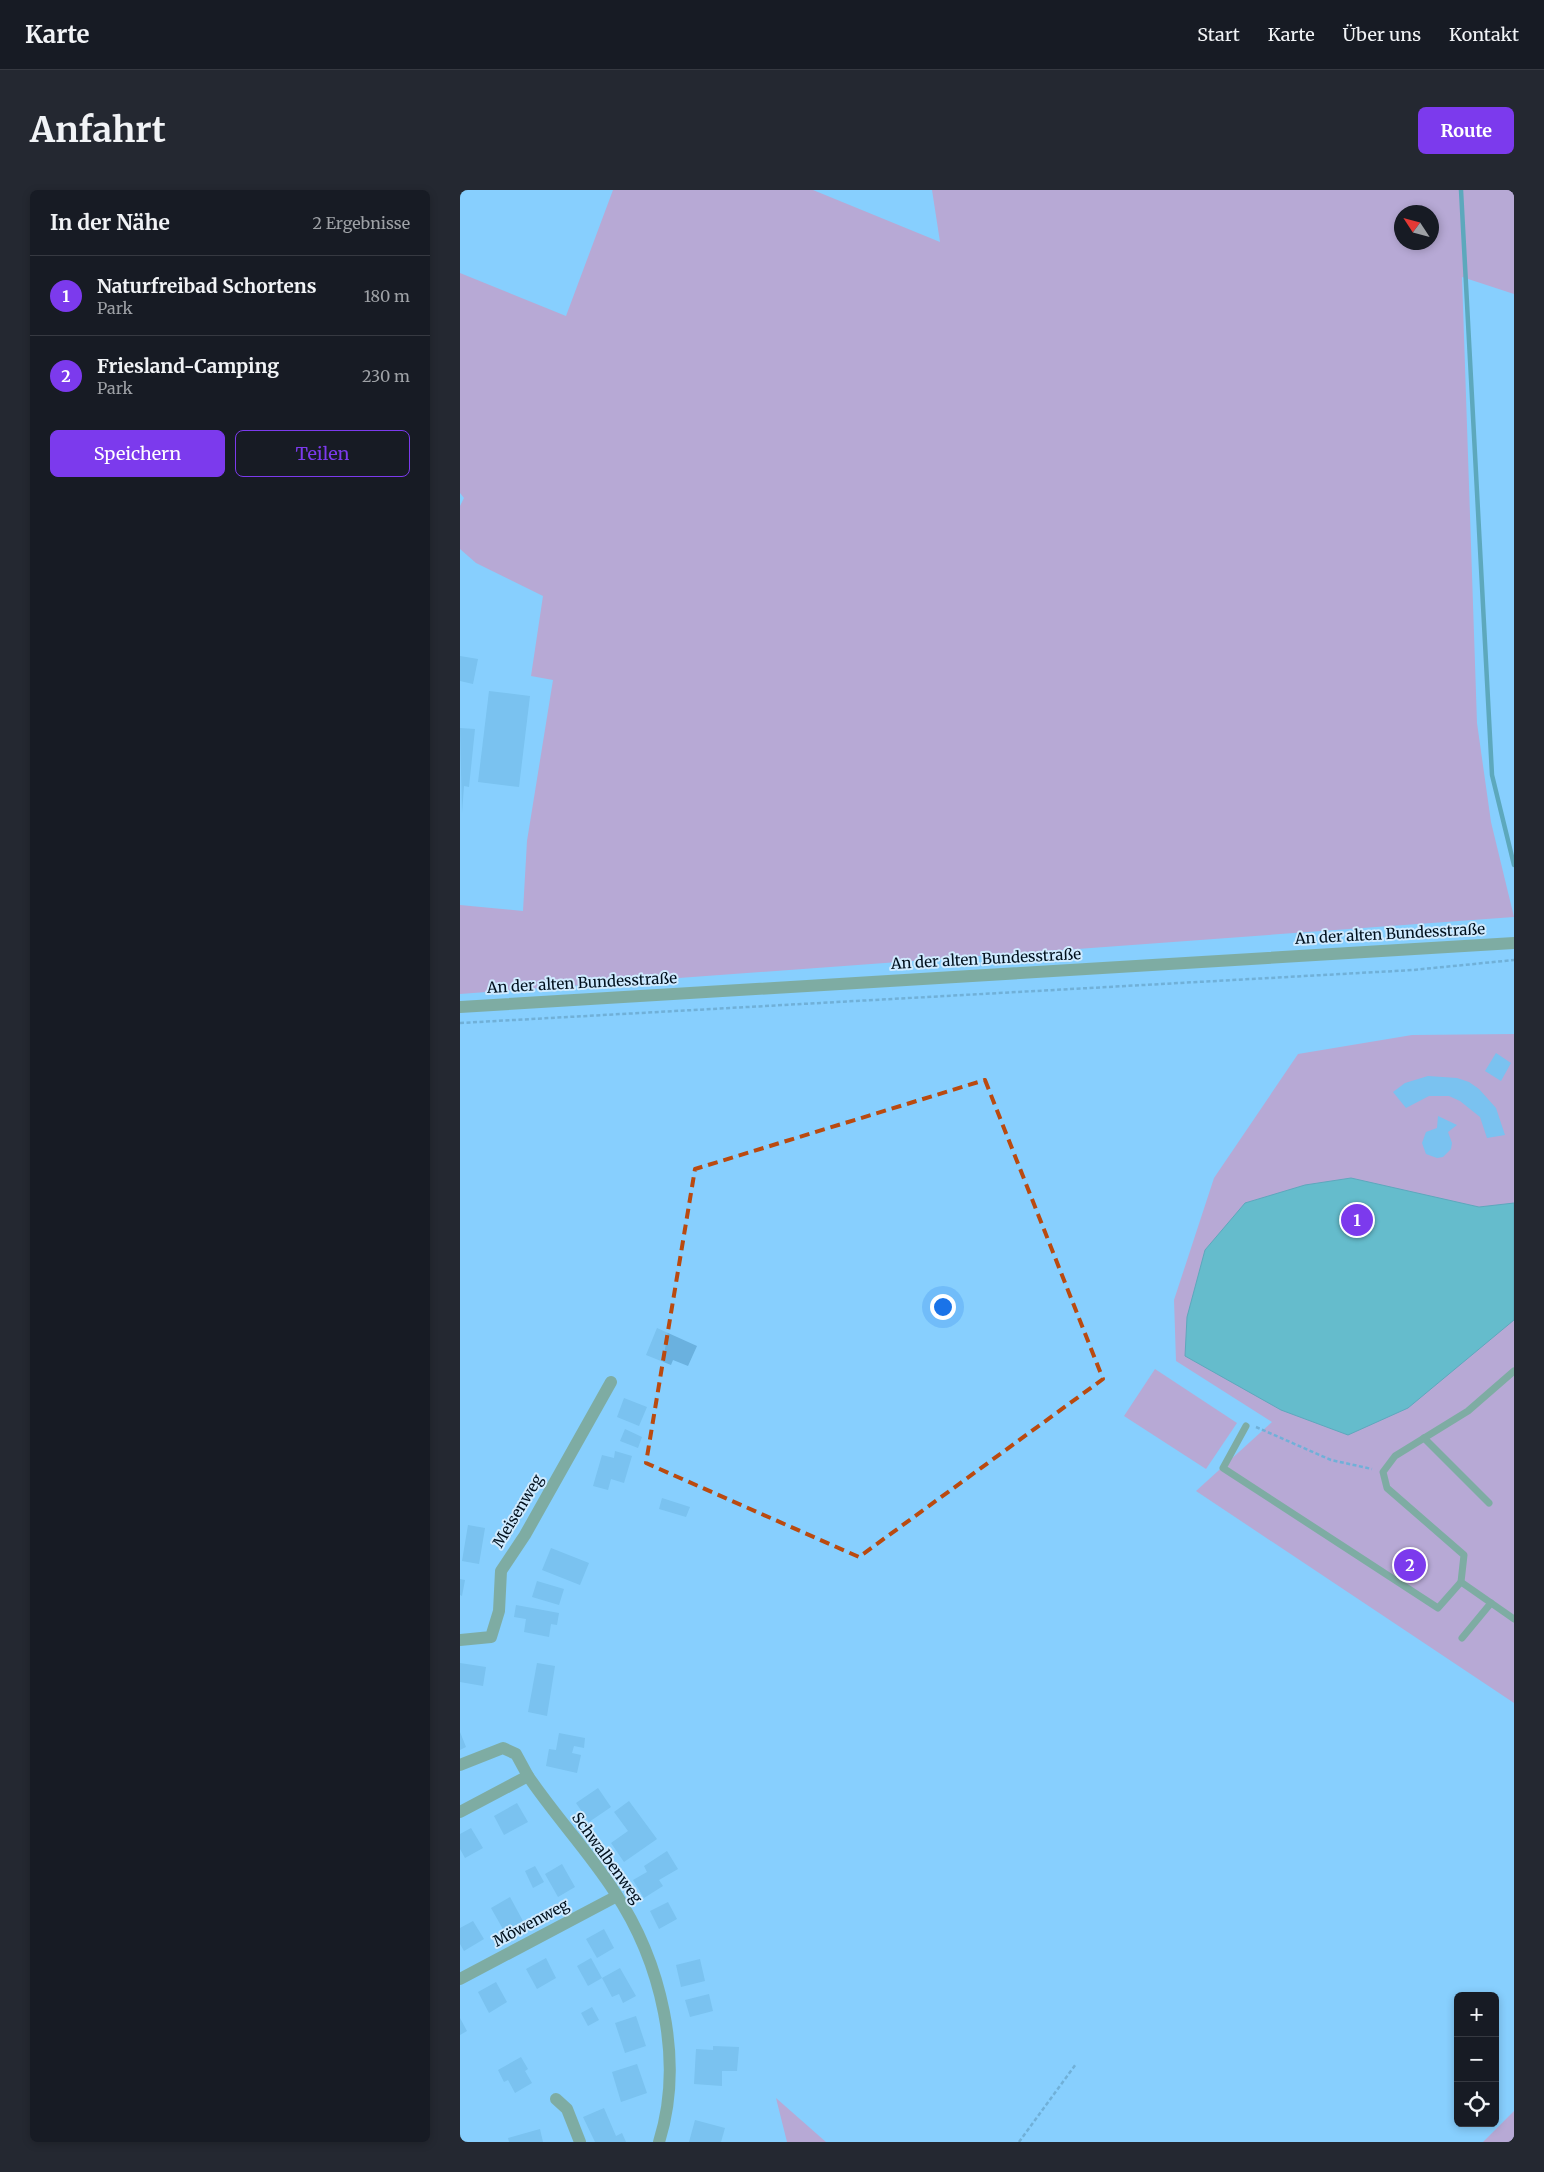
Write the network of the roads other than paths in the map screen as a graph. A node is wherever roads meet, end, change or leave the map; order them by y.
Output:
1 (1514, 943) edge
2 (460, 1007) edge
3 (1514, 1370) edge
4 (611, 1382) dead end
5 (1246, 1426) road end
6 (1424, 1438) junction
7 (1489, 1503) dead end
8 (1461, 1582) junction
9 (1491, 1603) junction
10 (1514, 1619) edge
11 (1462, 1638) dead end
12 (460, 1640) edge
13 (460, 1765) edge
14 (528, 1776) junction
15 (460, 1812) edge
16 (617, 1896) junction
17 (460, 1979) edge
18 (556, 2099) dead end
19 (580, 2142) edge
20 (659, 2142) edge

1 - 2 street, An der alten Bundesstraße
3 - 6 lane
4 - 12 street, Meisenweg
5 - 8 lane
6 - 7 lane
6 - 8 lane
8 - 9 lane
9 - 10 lane
9 - 11 lane
13 - 14 street, Schwalbenweg
14 - 15 street
14 - 16 street, Schwalbenweg
16 - 17 street, Möwenweg
16 - 20 street, Schwalbenweg
18 - 19 street

